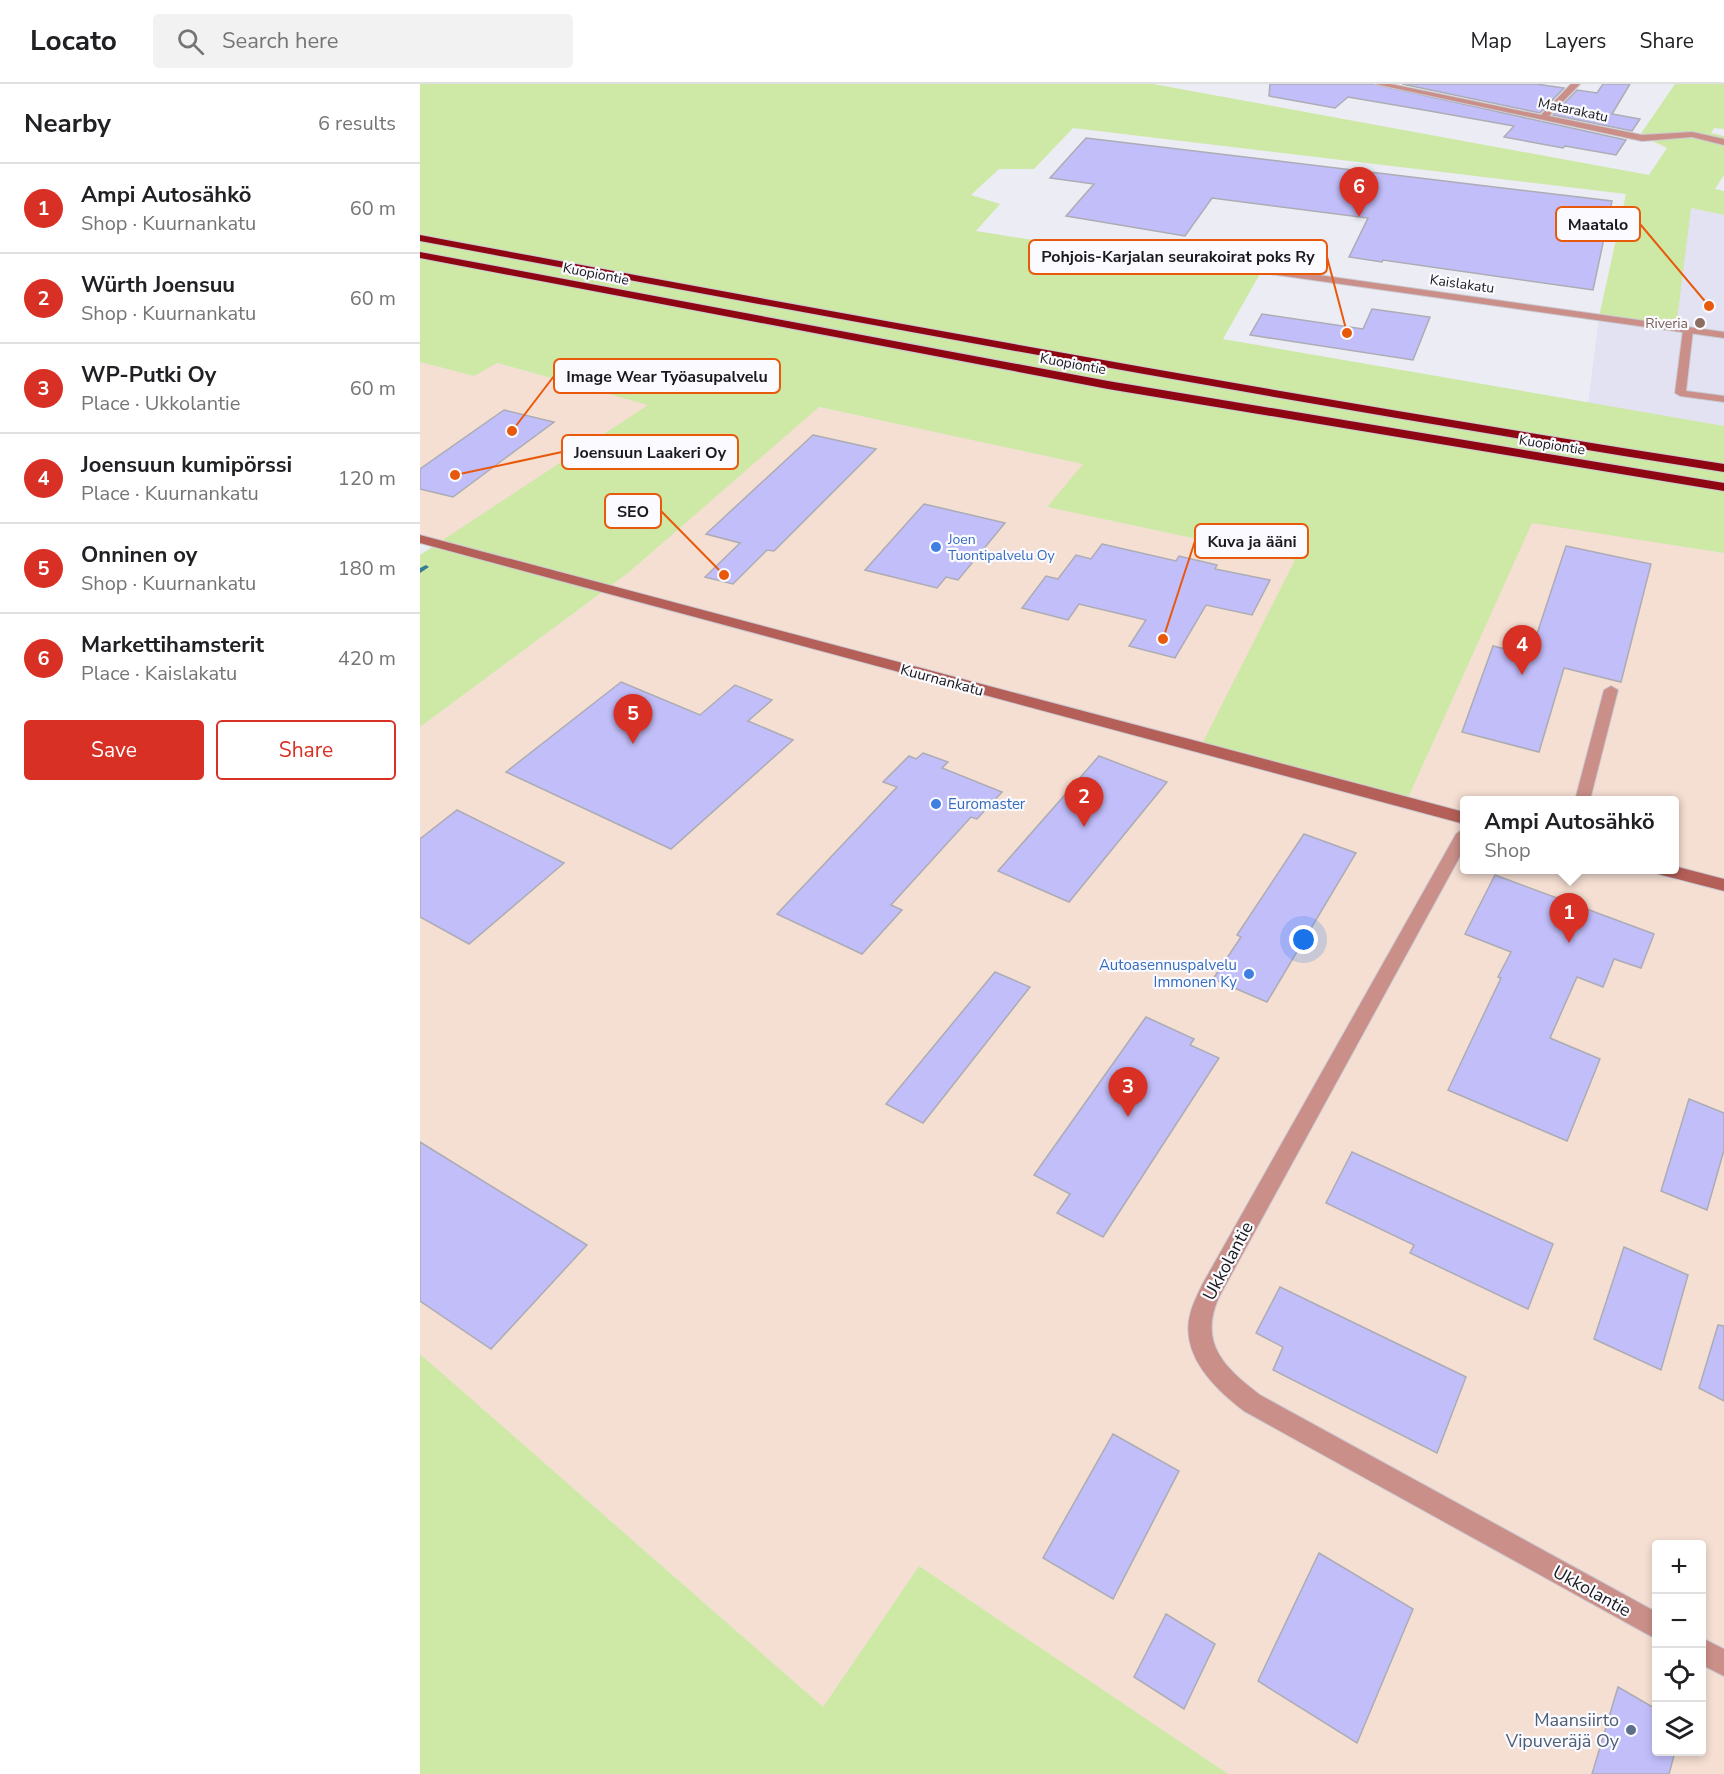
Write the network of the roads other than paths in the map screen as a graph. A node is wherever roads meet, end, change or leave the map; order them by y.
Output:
1 (1379, 84) edge
2 (1576, 84) edge
3 (1544, 117) junction
4 (1724, 142) edge
5 (420, 238) edge
6 (420, 255) edge
7 (1197, 261) dead end
8 (1688, 330) junction
9 (1724, 335) edge
10 (1724, 399) edge
11 (1724, 468) edge
12 (1724, 487) edge
13 (420, 539) edge
14 (1611, 690) dead end
15 (1583, 796) edge
16 (1460, 817) edge
17 (1460, 841) edge
18 (1679, 874) edge
19 (1724, 885) edge
20 (1652, 1624) edge
21 (1706, 1654) edge
22 (1724, 1663) edge

1 - 3 street, Matarakatu
2 - 3 street
3 - 4 street, Matarakatu
5 - 11 highway, Kuopiontie
6 - 12 highway, Kuopiontie
7 - 8 street, Kaislakatu
8 - 9 street, Kaislakatu
8 - 10 lane
13 - 16 street, Kuurnankatu
14 - 15 lane
17 - 20 street, Ukkolantie
18 - 19 street
21 - 22 street

